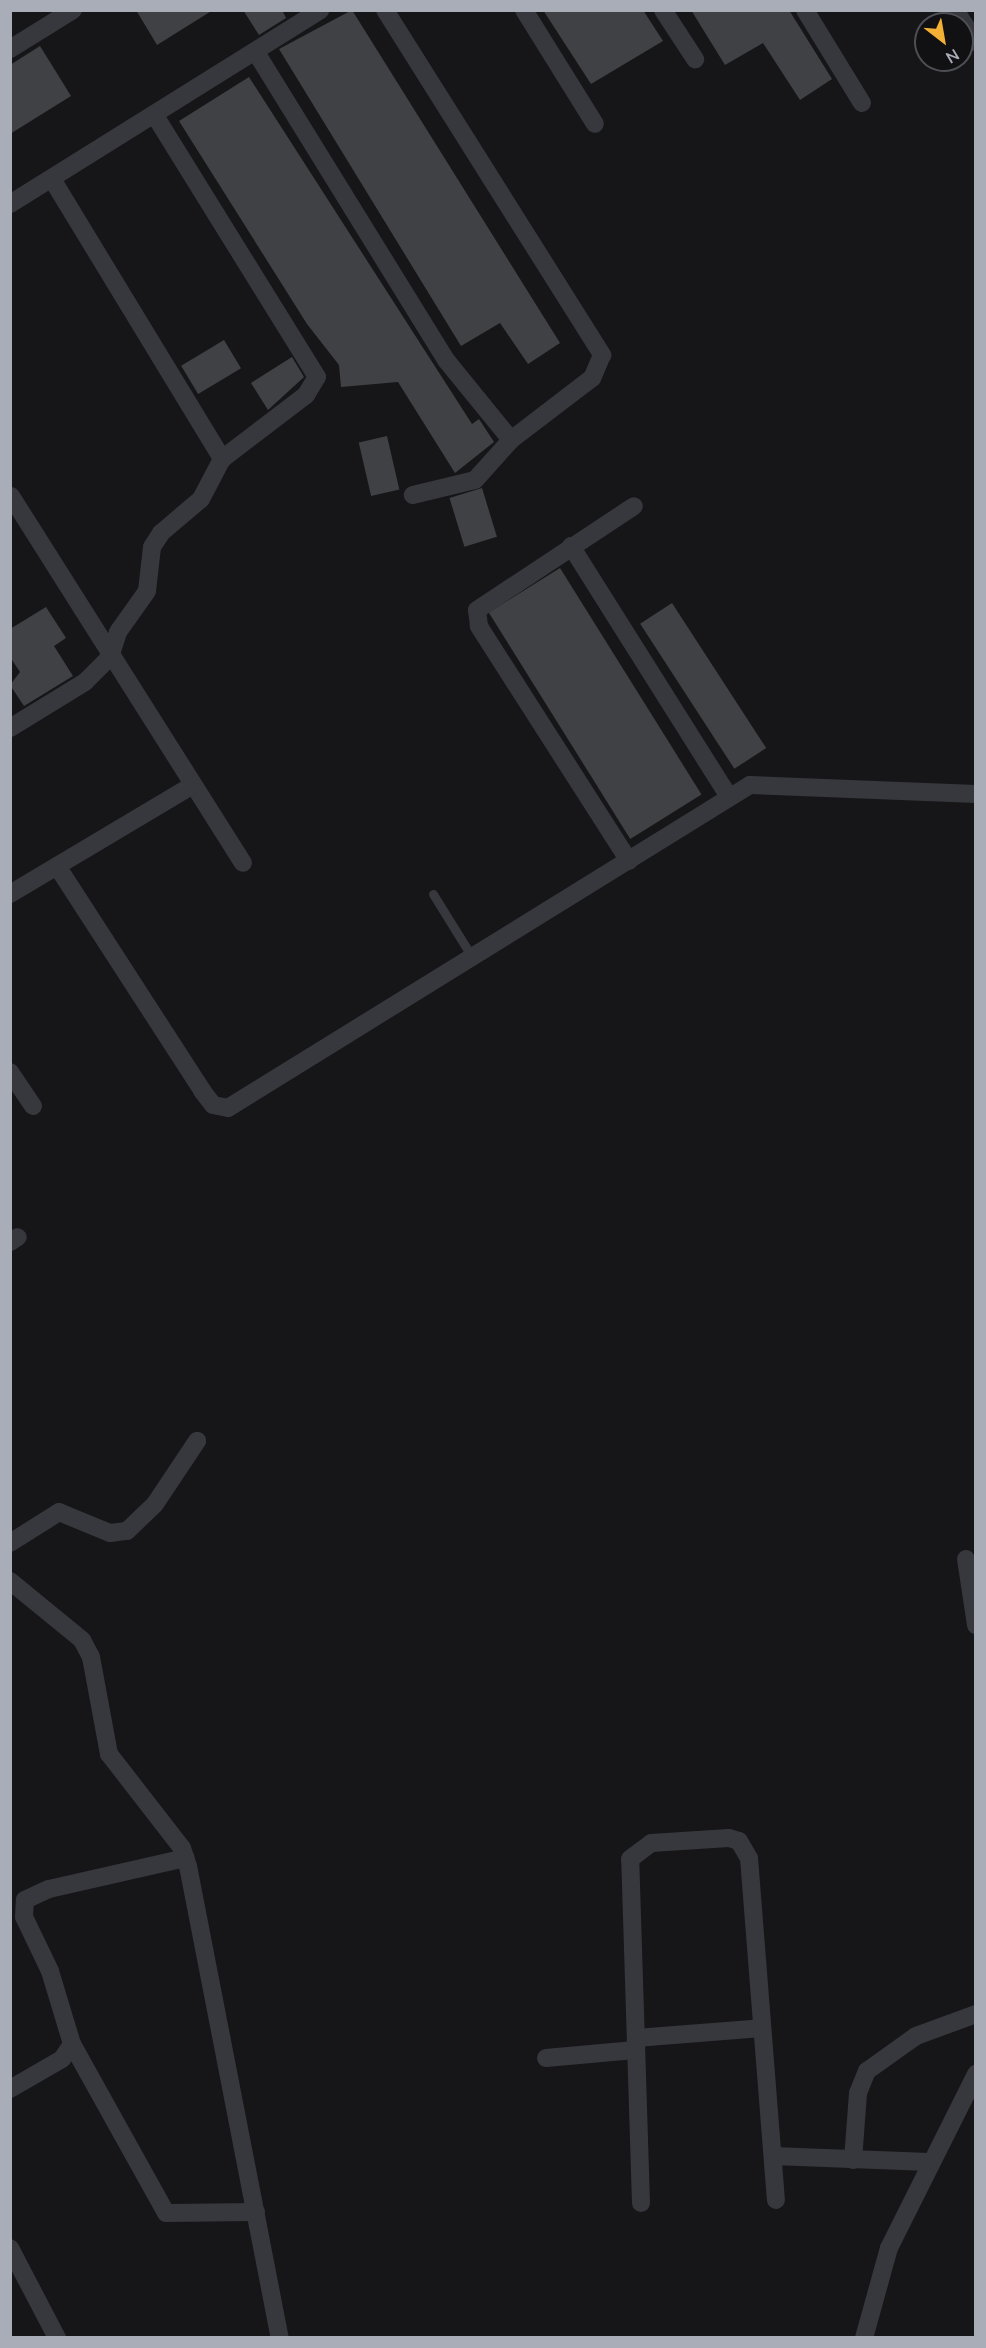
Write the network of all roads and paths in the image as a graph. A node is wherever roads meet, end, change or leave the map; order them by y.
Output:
1 (74, 10) edge
2 (320, 10) edge
3 (386, 10) edge
4 (524, 10) edge
5 (663, 10) edge
6 (805, 10) edge
7 (955, 10) edge
8 (975, 42) edge
9 (10, 49) edge
10 (257, 54) junction
11 (695, 59) dead end
12 (862, 103) dead end
13 (155, 116) junction
14 (595, 124) dead end
15 (52, 179) junction
16 (10, 204) edge
17 (511, 440) junction
18 (222, 459) junction
19 (413, 495) dead end
20 (11, 496) edge
21 (633, 506) dead end
22 (571, 546) junction
23 (110, 657) junction
24 (10, 728) edge
25 (191, 786) junction
26 (975, 794) edge
27 (728, 795) junction
28 (629, 861) junction
29 (243, 862) dead end
30 (57, 866) junction
31 (10, 894) edge
32 (434, 894) dead end
33 (472, 957) junction
34 (10, 1072) edge
35 (33, 1106) dead end
36 (197, 1442) dead end
37 (10, 1543) edge
38 (966, 1559) dead end
39 (10, 1581) edge
40 (974, 1603) edge
41 (975, 1625) edge
42 (186, 1858) junction
43 (975, 2014) edge
44 (762, 2028) junction
45 (72, 2044) junction
46 (636, 2044) junction
47 (546, 2058) dead end
48 (975, 2074) edge
49 (10, 2090) edge
50 (772, 2156) junction
51 (853, 2160) junction
52 (929, 2162) junction
53 (776, 2200) dead end
54 (641, 2203) dead end
55 (256, 2212) junction
56 (10, 2248) edge
57 (57, 2337) edge
58 (280, 2337) edge
59 (864, 2337) edge

1 - 9 street
2 - 10 street
3 - 17 street
4 - 14 street
5 - 11 street
6 - 12 street
7 - 8 street
10 - 13 street
10 - 17 street
13 - 15 street
13 - 18 street
15 - 16 street
15 - 18 street
17 - 19 street
18 - 23 street
20 - 23 street
21 - 22 street
22 - 27 street
22 - 28 street
23 - 24 street
23 - 25 street
25 - 29 street
25 - 30 street
26 - 27 street
27 - 28 street
28 - 33 street
30 - 31 street
30 - 33 street
32 - 33 lane
34 - 35 street
36 - 37 street
38 - 40 street
39 - 42 street
40 - 41 street
42 - 45 street
42 - 55 street
43 - 51 street
44 - 46 street
44 - 46 street
44 - 50 street
45 - 49 street
45 - 55 street
46 - 47 street
46 - 54 street
48 - 52 street
50 - 51 street
50 - 53 street
51 - 52 street
52 - 59 street
55 - 58 street
56 - 57 street

